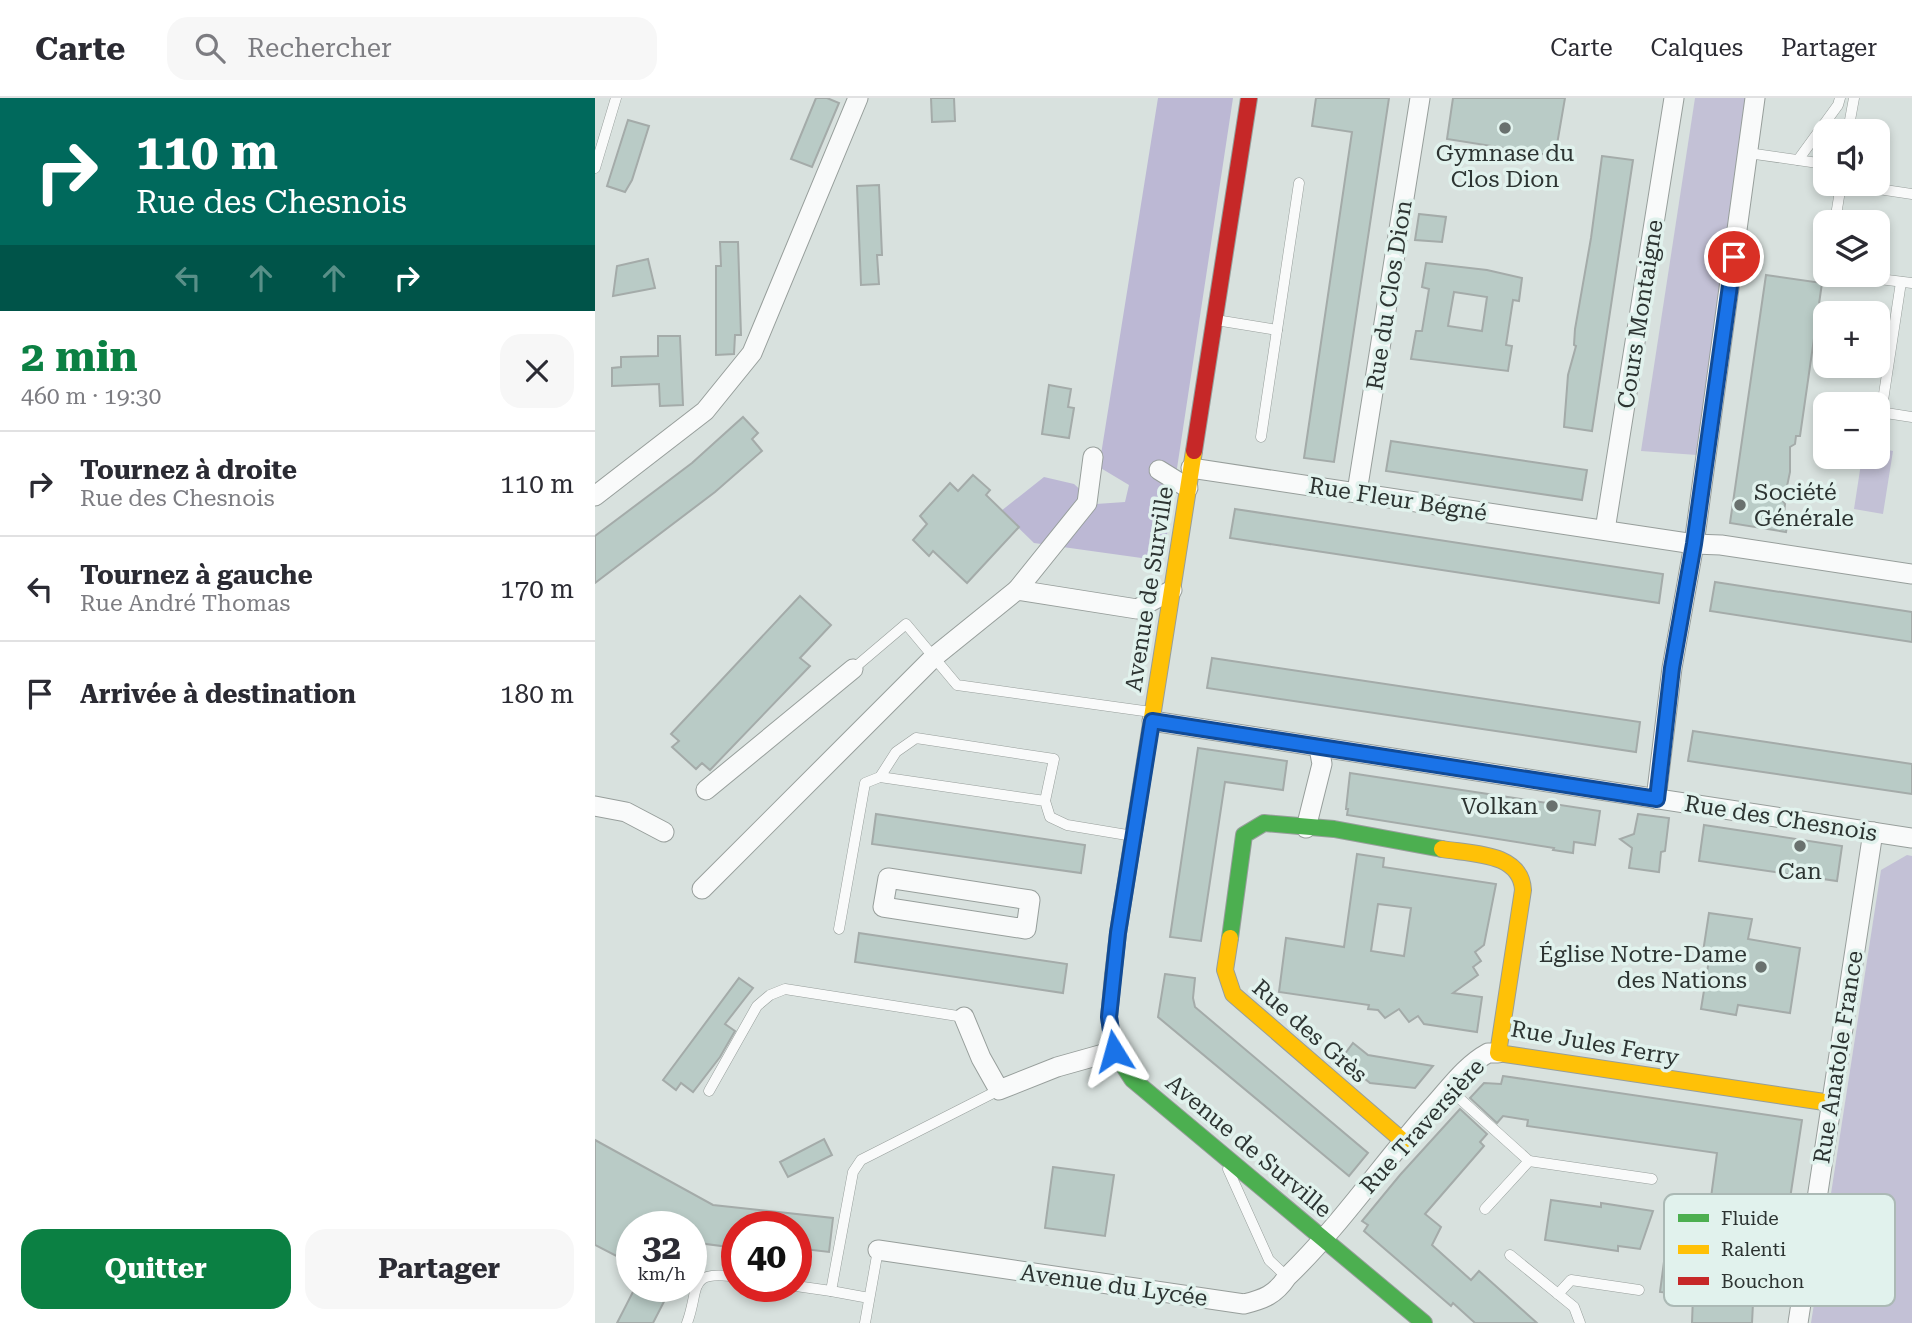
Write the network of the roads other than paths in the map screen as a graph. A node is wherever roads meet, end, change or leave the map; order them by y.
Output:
1 (616, 98) edge
2 (858, 98) edge
3 (1249, 98) edge
4 (1420, 98) edge
5 (1674, 98) edge
6 (1755, 98) edge
7 (1839, 98) edge
8 (1854, 98) edge
9 (1850, 119) edge
10 (1748, 153) junction
11 (1798, 160) junction
12 (1813, 162) edge
13 (595, 168) edge
14 (1299, 183) dead end
15 (1890, 191) edge
16 (1912, 194) edge
17 (1907, 282) edge
18 (1214, 320) junction
19 (1277, 330) junction
20 (1912, 418) edge
21 (1261, 437) dead end
22 (1093, 457) dead end
23 (1191, 468) junction
24 (1159, 470) dead end
25 (1188, 488) junction
26 (1357, 492) junction
27 (595, 496) edge
28 (1605, 530) junction
29 (1694, 544) junction
30 (1912, 574) edge
31 (1017, 590) junction
32 (1172, 590) junction
33 (934, 657) junction
34 (853, 669) joint
35 (1152, 717) junction
36 (1319, 748) junction
37 (880, 777) junction
38 (706, 790) dead end
39 (1657, 799) junction
40 (1045, 801) junction
41 (595, 806) edge
42 (1306, 828) junction
43 (664, 832) dead end
44 (1873, 832) junction
45 (1134, 836) junction
46 (1912, 838) edge
47 (702, 889) dead end
48 (883, 907) joint
49 (839, 929) dead end
50 (964, 1017) joint
51 (1114, 1051) junction
52 (1498, 1054) junction
53 (1449, 1089) junction
54 (999, 1090) junction
55 (709, 1091) dead end
56 (1831, 1103) junction
57 (1403, 1141) junction
58 (1221, 1152) junction
59 (1529, 1161) junction
60 (1652, 1179) dead end
61 (1817, 1194) edge
62 (1485, 1209) dead end
63 (1323, 1238) junction
64 (878, 1251) joint
65 (1510, 1255) dead end
66 (721, 1275) edge
67 (1287, 1277) junction
68 (812, 1288) edge
69 (1639, 1290) dead end
70 (831, 1291) junction
71 (1558, 1294) junction
72 (869, 1298) junction
73 (687, 1323) edge
74 (865, 1323) edge
75 (1424, 1323) edge
76 (1580, 1323) edge

1 - 13 lane
2 - 27 street
3 - 18 street, Avenue de Surville
4 - 26 street, Rue du Clos Dion
5 - 28 street, Cours Montaigne
6 - 10 street
7 - 11 lane
8 - 9 lane
10 - 11 lane
10 - 29 street
11 - 12 lane
14 - 19 lane
15 - 16 lane
17 - 20 lane
18 - 19 lane
18 - 23 street, Avenue de Surville
19 - 21 lane
22 - 31 street
23 - 25 street, Avenue de Surville
23 - 26 street, Rue Fleur Bégné
24 - 25 street
25 - 32 street, Avenue de Surville
26 - 28 street, Rue Fleur Bégné
28 - 29 street, Rue Fleur Bégné
29 - 30 street, Rue Fleur Bégné
29 - 39 street
31 - 32 street
31 - 33 street
32 - 35 street, Avenue de Surville
33 - 34 lane
33 - 35 lane
33 - 47 street
34 - 38 street
35 - 36 street, Rue des Chesnois
35 - 45 street, Avenue de Surville
36 - 39 street, Rue des Chesnois
36 - 42 street
37 - 40 lane
37 - 40 lane
37 - 49 lane
39 - 44 street, Rue des Chesnois
40 - 45 lane
41 - 43 street
42 - 52 street, Rue Jules Ferry
42 - 57 street, Rue des Grès
44 - 46 street, Rue des Chesnois
44 - 56 street, Rue Anatole France
45 - 51 street, Avenue de Surville
48 - 48 street
50 - 54 street
50 - 55 lane
51 - 54 street
51 - 58 street, Avenue de Surville
52 - 53 street, Rue Traversière
52 - 56 street, Rue Jules Ferry
53 - 57 street, Rue Traversière
53 - 59 lane
54 - 70 lane
56 - 61 street, Rue Anatole France
57 - 63 street, Rue Traversière
58 - 63 street, Avenue de Surville
58 - 67 lane
59 - 60 lane
59 - 62 lane
63 - 67 street, Avenue du Lycée
63 - 75 street, Avenue de Surville
64 - 67 street, Avenue du Lycée
64 - 72 lane
65 - 71 lane
66 - 73 lane
68 - 70 lane
69 - 71 lane
70 - 72 lane
71 - 76 lane
72 - 74 lane

